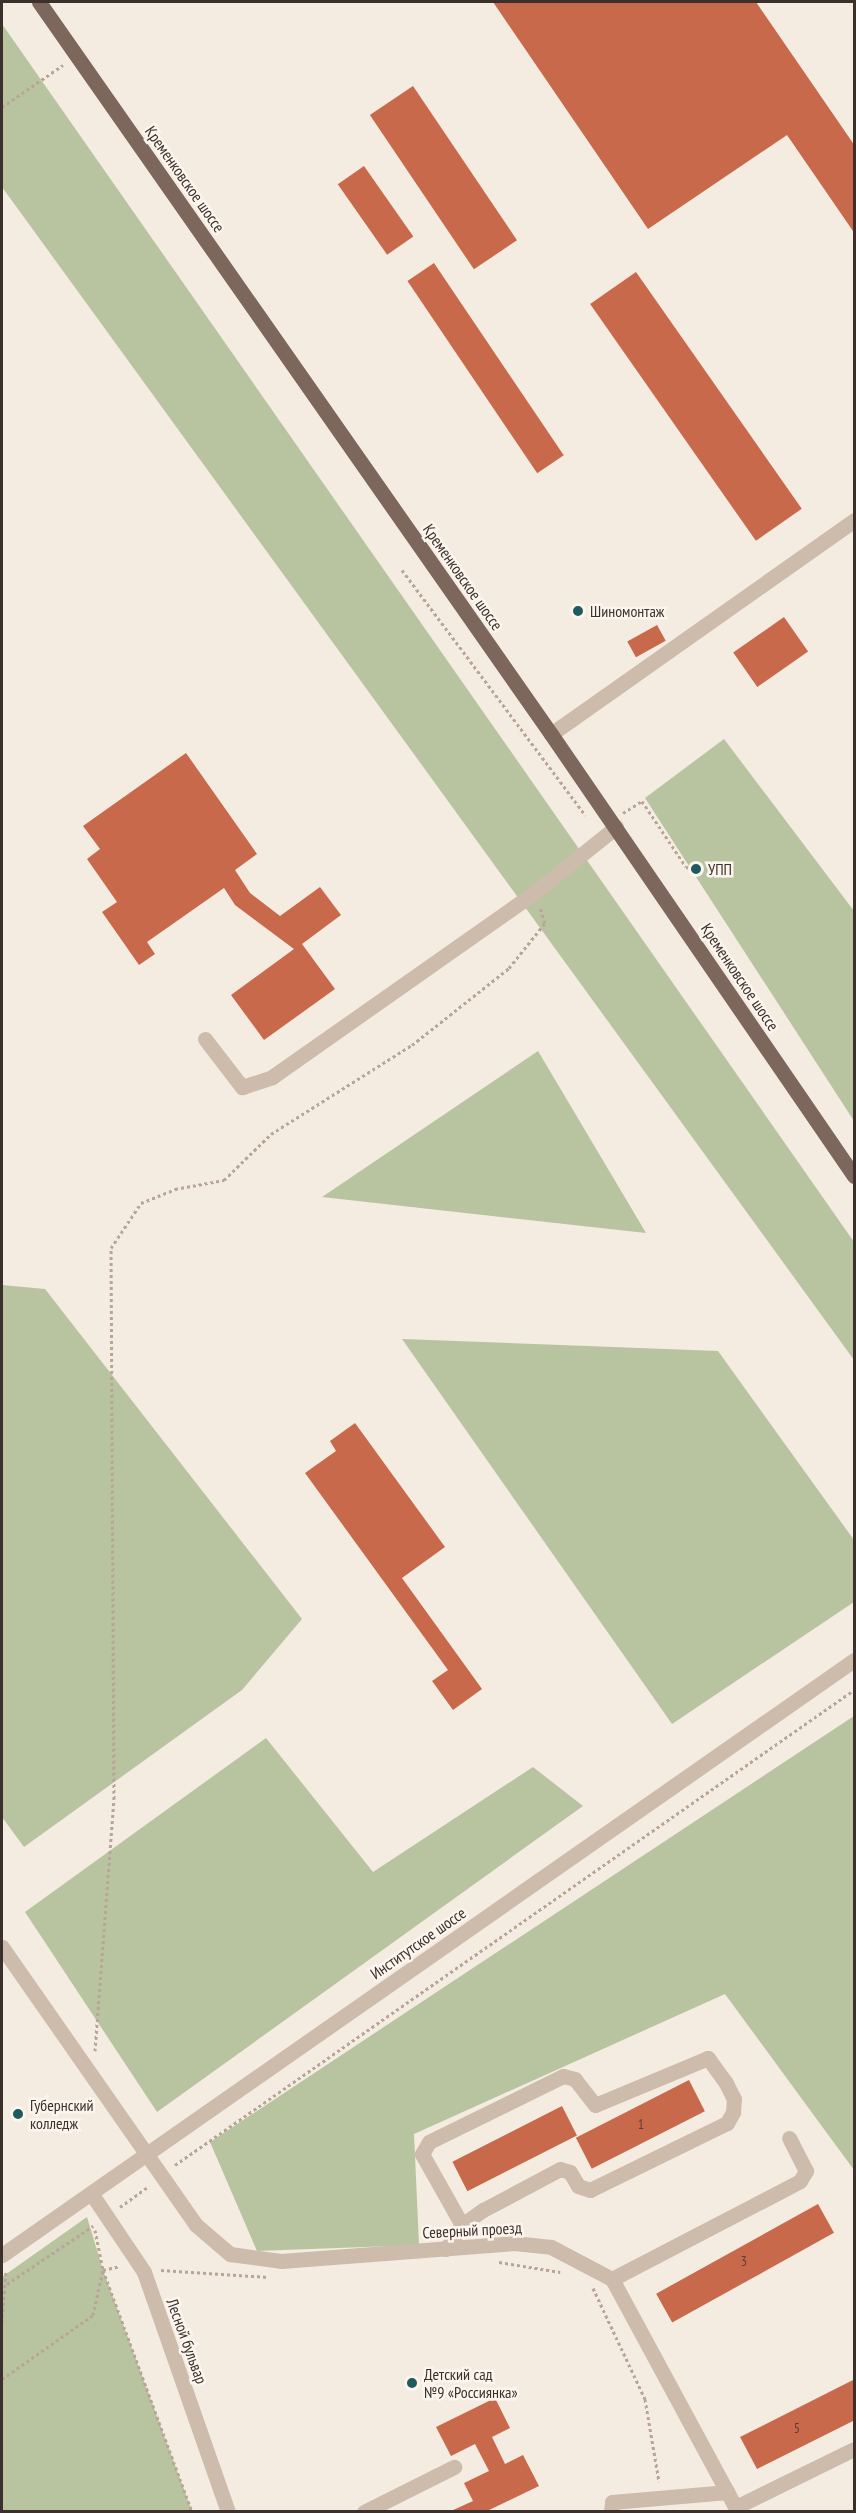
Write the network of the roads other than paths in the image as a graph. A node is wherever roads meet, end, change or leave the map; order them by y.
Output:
1 (39, 2) edge
2 (855, 520) edge
3 (551, 734) junction
4 (613, 824) junction
5 (205, 1039) dead end
6 (855, 1176) edge
7 (855, 1660) edge
8 (2, 1947) edge
9 (789, 2138) dead end
10 (147, 2153) junction
11 (91, 2193) junction
12 (462, 2224) junction
13 (446, 2249) junction
14 (3, 2254) edge
15 (612, 2279) junction
16 (855, 2449) edge
17 (454, 2467) dead end
18 (728, 2492) junction
19 (737, 2509) edge
20 (228, 2511) edge
21 (364, 2511) edge
22 (610, 2511) edge

1 - 3 main road, Кременковское шоссе
2 - 3 street
3 - 4 main road, Кременковское шоссе
4 - 5 street
4 - 6 main road, Кременковское шоссе
7 - 10 street, Институтское шоссе
8 - 10 street, Северный проезд
9 - 15 street
10 - 11 street, Институтское шоссе
10 - 13 street, Северный проезд
11 - 14 street, Институтское шоссе
11 - 20 street, Лесной бульвар
12 - 12 street
12 - 13 street
13 - 15 street, Северный проезд
15 - 18 street
16 - 19 street
17 - 21 street
18 - 19 street
18 - 22 street

